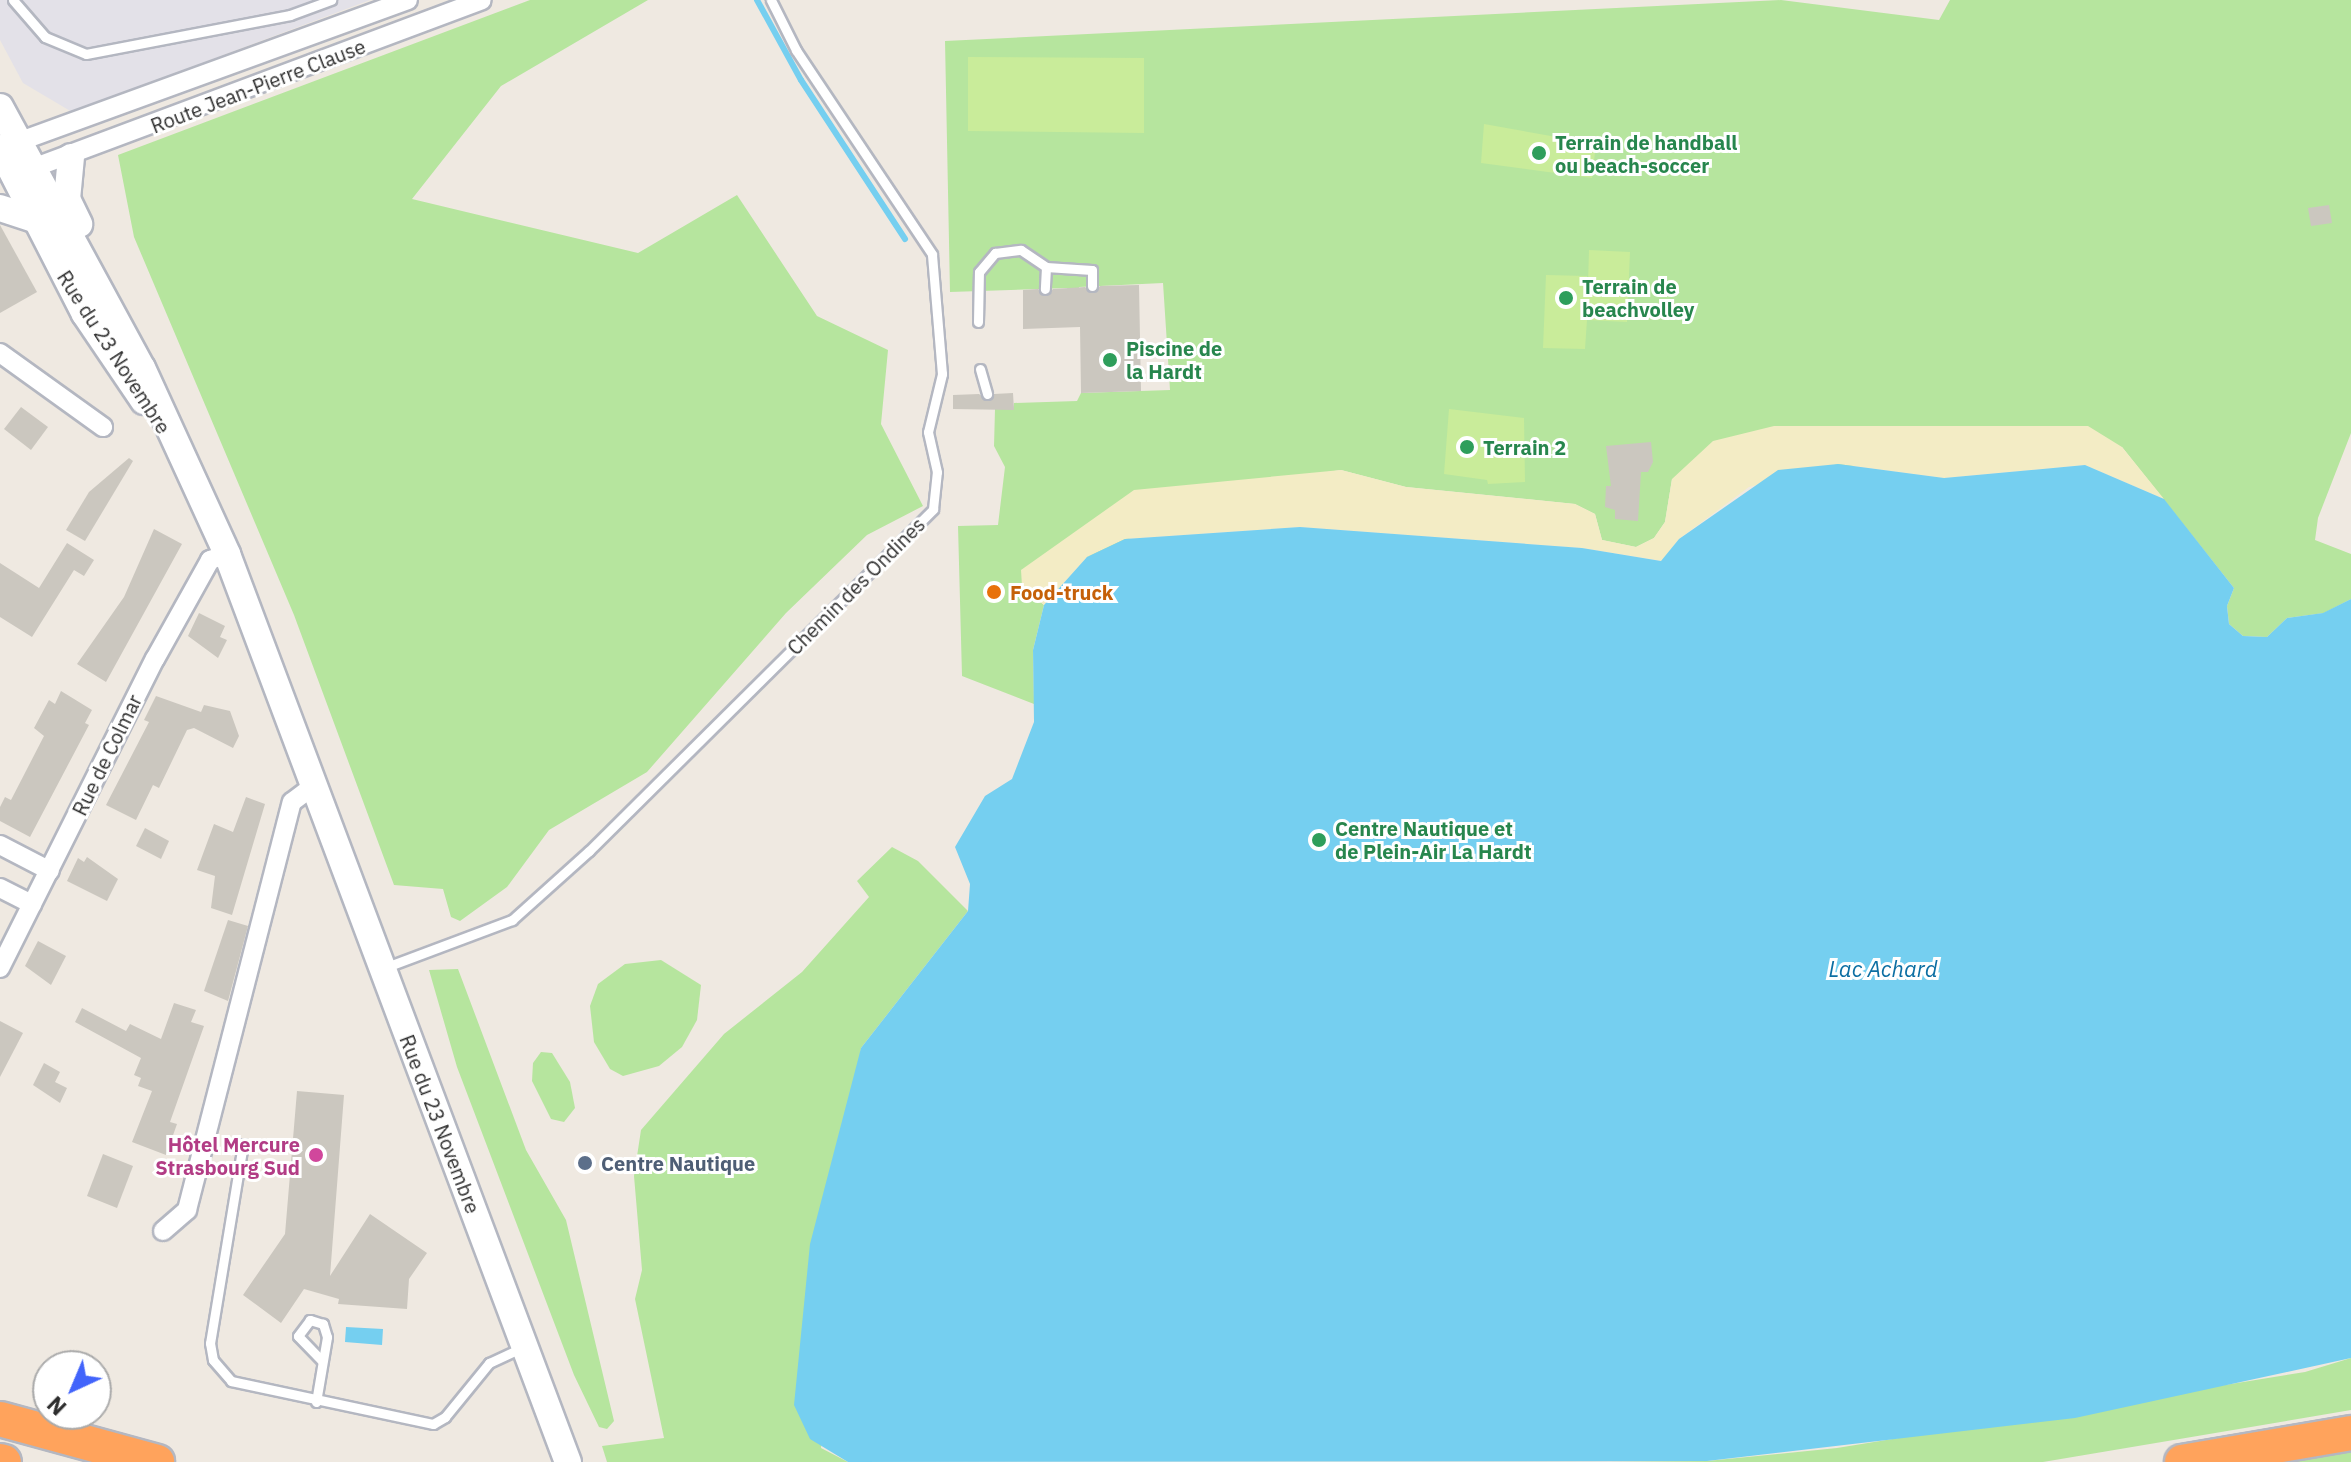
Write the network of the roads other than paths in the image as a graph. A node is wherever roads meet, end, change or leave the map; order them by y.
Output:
1 (13, 0) edge
2 (331, 0) edge
3 (408, 0) edge
4 (482, 0) edge
5 (771, 0) edge
6 (0, 107) edge
7 (12, 157) edge
8 (71, 157) junction
9 (0, 208) edge
10 (34, 219) junction
11 (1046, 267) junction
12 (1092, 286) dead end
13 (1045, 289) dead end
14 (978, 322) dead end
15 (0, 353) edge
16 (142, 368) junction
17 (980, 369) dead end
18 (987, 394) dead end
19 (103, 427) dead end
20 (178, 450) junction
21 (227, 554) junction
22 (316, 784) junction
23 (0, 845) edge
24 (50, 871) junction
25 (0, 888) edge
26 (32, 904) junction
27 (0, 968) edge
28 (381, 969) junction
29 (243, 1144) dead end
30 (163, 1231) dead end
31 (524, 1347) junction
32 (322, 1361) dead end
33 (316, 1402) junction
34 (0, 1419) edge
35 (2351, 1433) edge
36 (157, 1462) edge
37 (568, 1462) edge
38 (2182, 1462) edge

1 - 2 lane
3 - 7 street, Route Jean-Pierre Clause
4 - 8 street, Route Jean-Pierre Clause
5 - 28 lane, Chemin des Ondines
6 - 7 main road
7 - 8 street, Route Jean-Pierre Clause
7 - 10 main road, Rue du 23 Novembre
7 - 16 main road, Rue du 23 Novembre
8 - 16 main road, Rue du 23 Novembre
9 - 10 main road
10 - 20 main road, Rue du 23 Novembre
11 - 12 lane
11 - 13 lane
11 - 14 lane
15 - 19 street
16 - 20 main road, Rue du 23 Novembre
17 - 18 lane
20 - 21 main road, Rue du 23 Novembre
21 - 22 main road, Rue du 23 Novembre
21 - 24 street, Rue de Colmar
22 - 28 main road, Rue du 23 Novembre
22 - 30 street
23 - 24 street
24 - 26 street, Rue de Colmar
25 - 26 street
26 - 27 street, Rue de Colmar
28 - 31 main road, Rue du 23 Novembre
29 - 33 lane
31 - 33 lane
31 - 37 main road, Rue du 23 Novembre
32 - 33 lane
34 - 36 highway
35 - 38 highway

